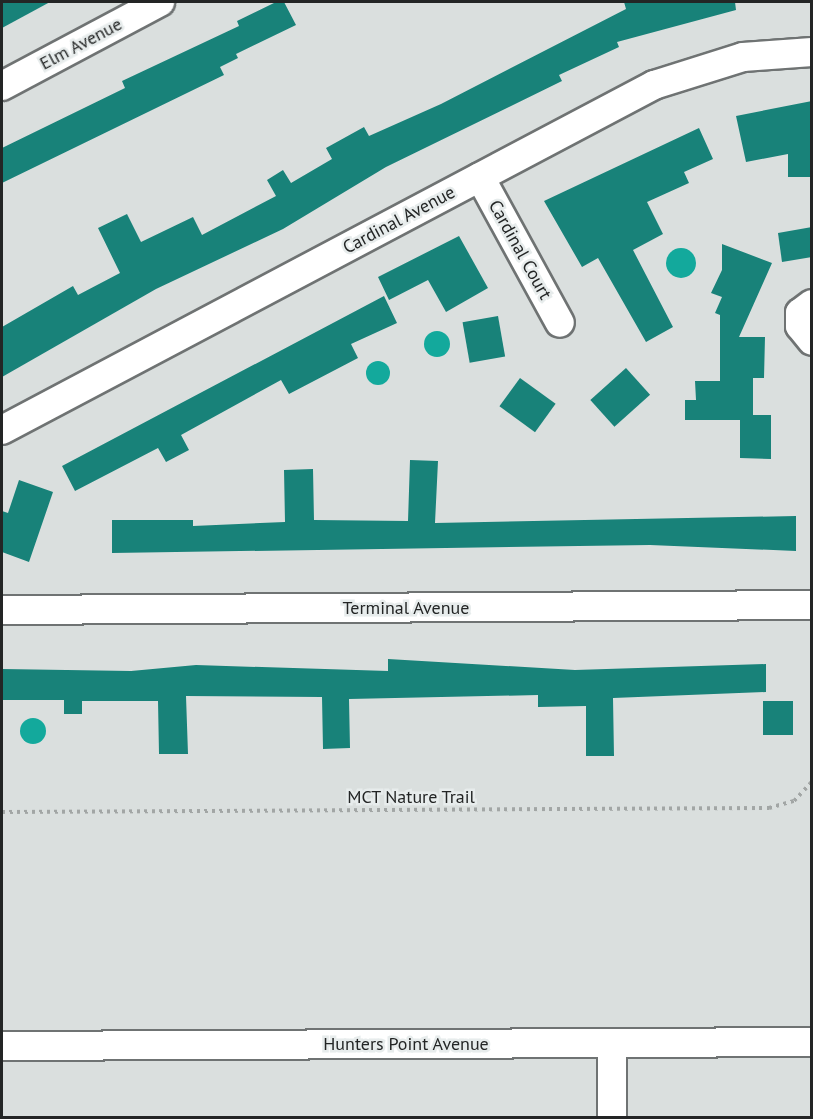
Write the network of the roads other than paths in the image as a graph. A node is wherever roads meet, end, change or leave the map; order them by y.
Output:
1 (160, 2) edge
2 (812, 52) edge
3 (2, 86) edge
4 (480, 177) junction
5 (812, 304) edge
6 (560, 323) dead end
7 (812, 340) edge
8 (2, 430) edge
9 (812, 605) edge
10 (2, 610) edge
11 (812, 1042) edge
12 (612, 1043) junction
13 (2, 1046) edge
14 (612, 1118) edge

1 - 3 street, Elm Avenue
2 - 4 street, Cardinal Avenue
4 - 6 street, Cardinal Court
4 - 8 street, Cardinal Avenue
5 - 7 street
9 - 10 street, Terminal Avenue
11 - 12 street, Hunters Point Avenue
12 - 13 street, Hunters Point Avenue
12 - 14 street

